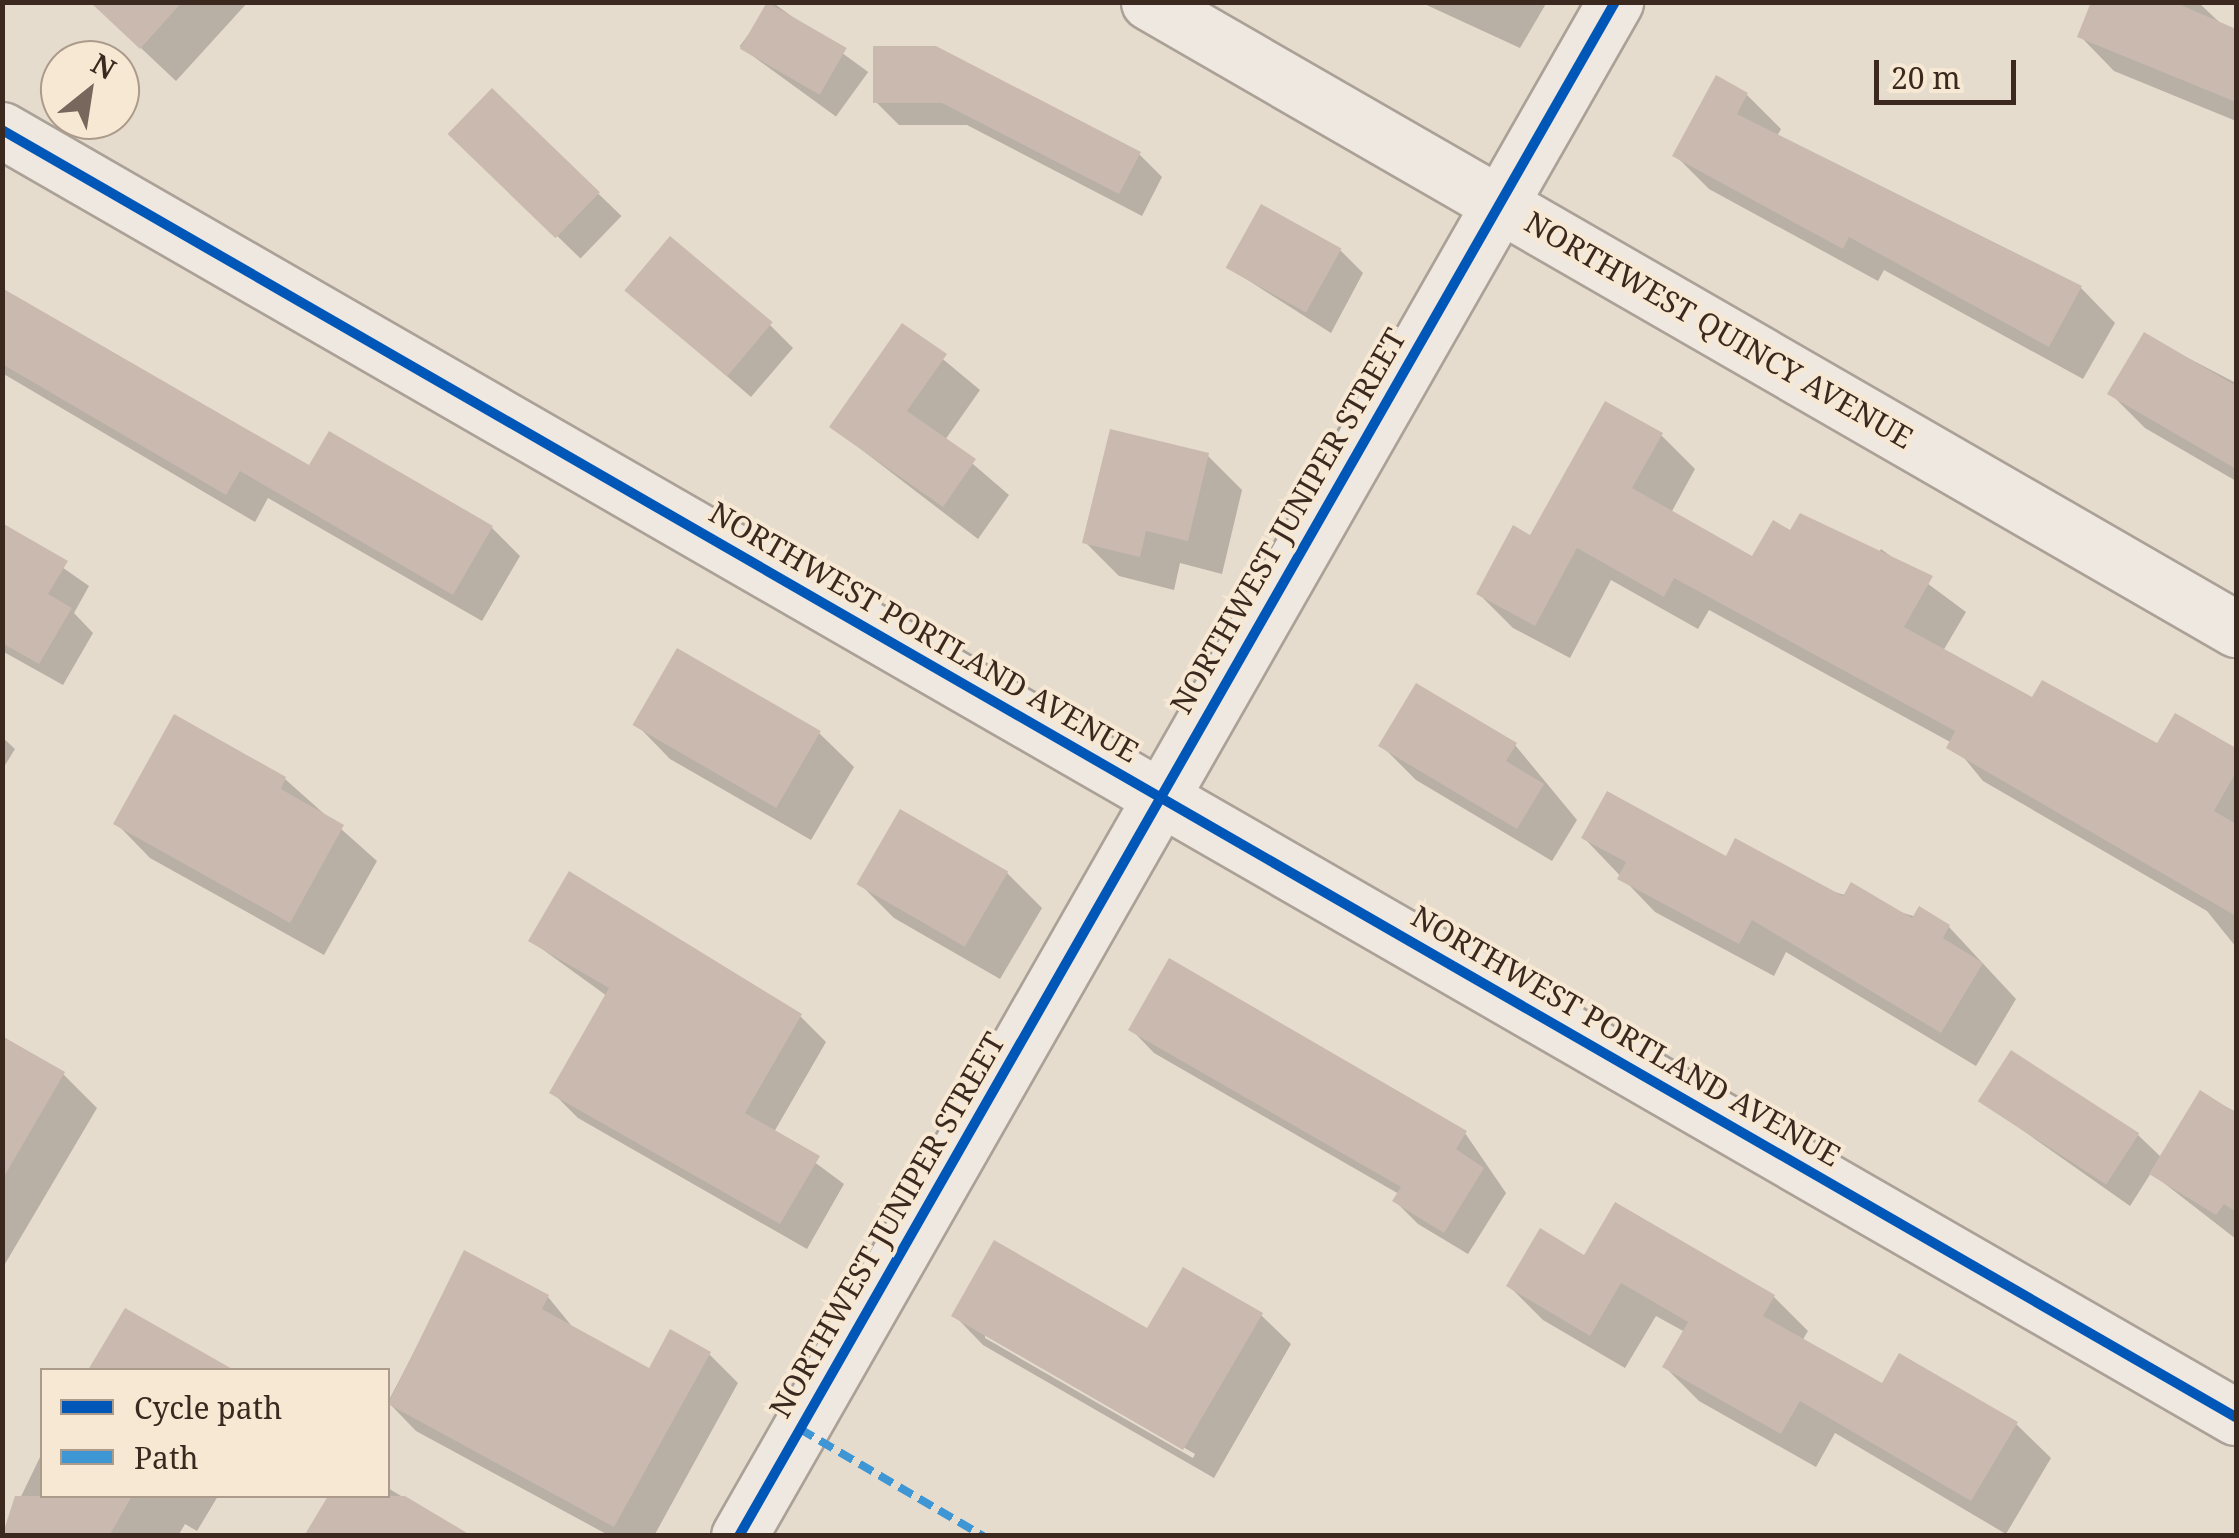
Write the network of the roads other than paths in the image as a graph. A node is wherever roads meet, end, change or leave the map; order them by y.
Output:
1 (1149, 2) edge
2 (1615, 2) edge
3 (2, 130) edge
4 (1498, 203) junction
5 (2236, 629) edge
6 (1160, 796) junction
7 (2236, 1417) edge
8 (739, 1536) edge

1 - 4 street, NORTHWEST QUINCY AVENUE
2 - 4 street, NORTHWEST JUNIPER STREET
3 - 6 street, NORTHWEST PORTLAND AVENUE
4 - 5 street, NORTHWEST QUINCY AVENUE
4 - 6 street, NORTHWEST JUNIPER STREET
6 - 7 street, NORTHWEST PORTLAND AVENUE
6 - 8 street, NORTHWEST JUNIPER STREET

